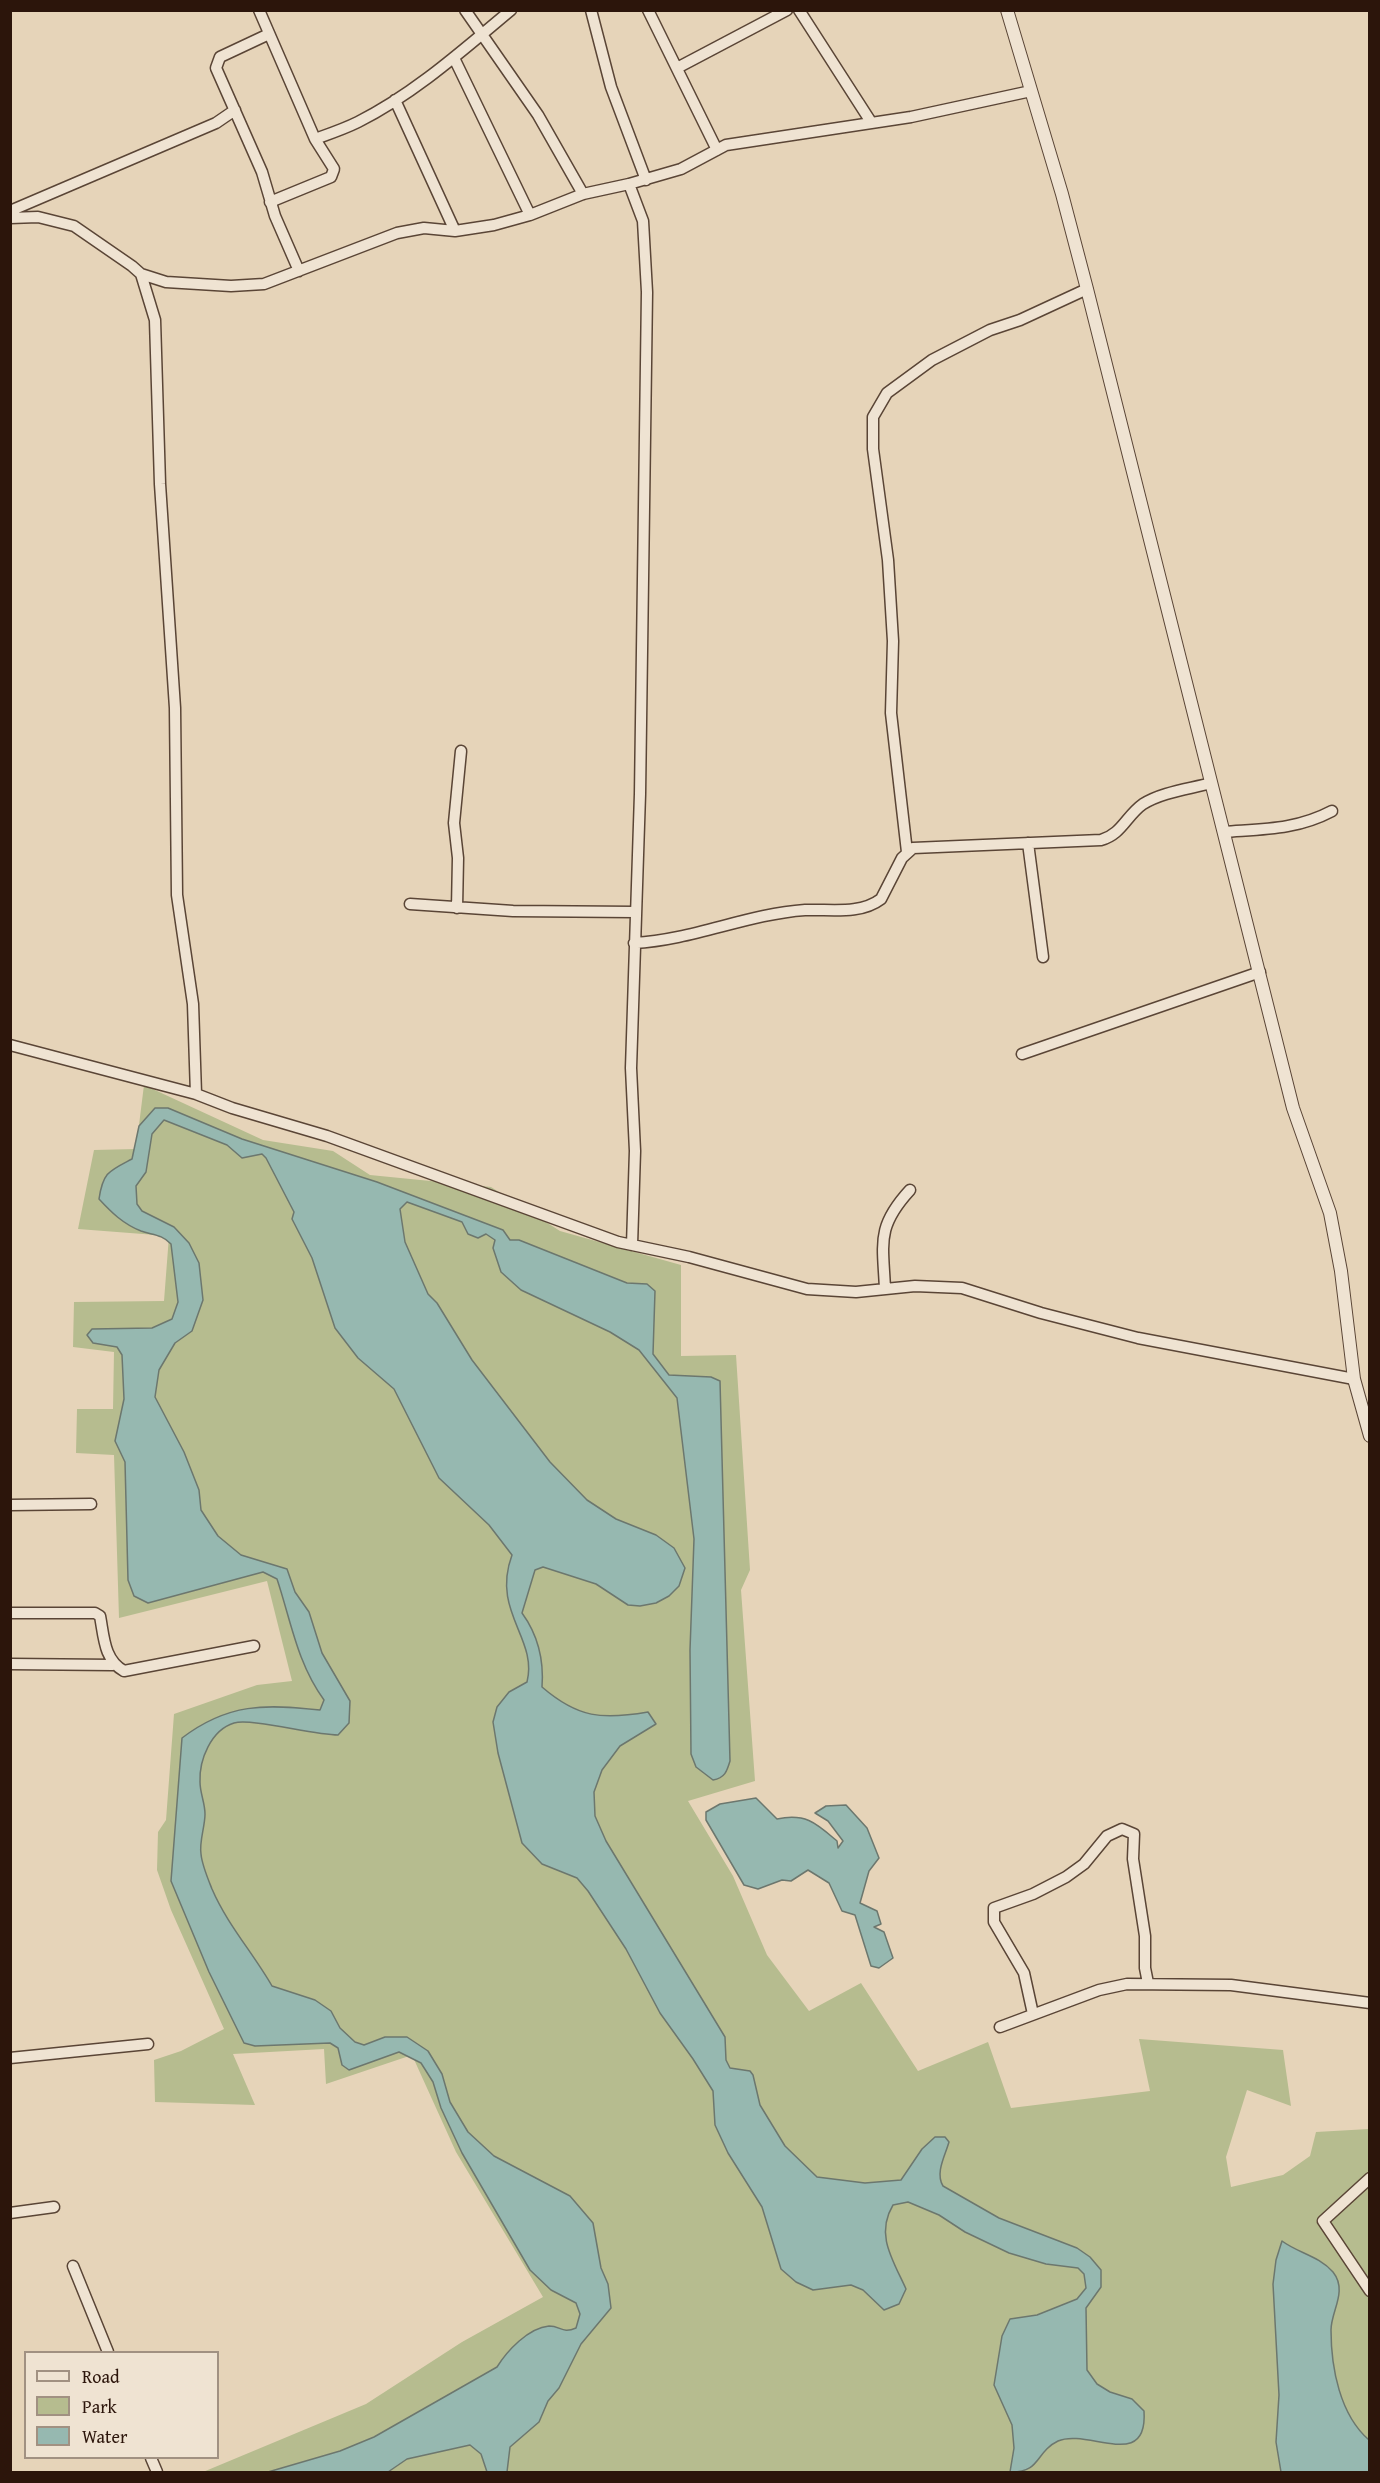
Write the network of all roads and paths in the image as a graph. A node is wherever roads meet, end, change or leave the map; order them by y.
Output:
1 (259, 10) edge
2 (465, 10) edge
3 (511, 10) edge
4 (591, 10) edge
5 (648, 10) edge
6 (787, 10) edge
7 (799, 10) edge
8 (1007, 10) edge
9 (269, 34) junction
10 (482, 34) junction
11 (454, 58) junction
12 (677, 68) junction
13 (1031, 91) junction
14 (395, 100) junction
15 (235, 110) junction
16 (871, 122) junction
17 (315, 139) junction
18 (717, 150) junction
19 (646, 180) junction
20 (629, 184) junction
21 (582, 194) junction
22 (270, 202) junction
23 (10, 211) edge
24 (530, 215) junction
25 (10, 218) edge
26 (455, 231) junction
27 (299, 271) junction
28 (141, 274) junction
29 (1087, 290) junction
30 (461, 751) dead end
31 (1211, 783) junction
32 (1332, 811) dead end
33 (1224, 832) junction
34 (1028, 843) junction
35 (907, 852) junction
36 (410, 903) dead end
37 (457, 908) junction
38 (635, 912) junction
39 (634, 943) junction
40 (1042, 957) dead end
41 (1260, 972) junction
42 (10, 1045) edge
43 (1022, 1054) dead end
44 (196, 1094) junction
45 (910, 1190) dead end
46 (632, 1245) junction
47 (885, 1290) junction
48 (1354, 1379) junction
49 (1370, 1436) edge
50 (91, 1504) dead end
51 (10, 1505) edge
52 (10, 1613) edge
53 (254, 1646) dead end
54 (10, 1664) edge
55 (113, 1665) junction
56 (1148, 1983) junction
57 (1370, 2002) edge
58 (1033, 2014) junction
59 (999, 2027) dead end
60 (148, 2044) dead end
61 (10, 2058) edge
62 (1370, 2178) edge
63 (54, 2207) dead end
64 (10, 2213) edge
65 (73, 2266) dead end
66 (1370, 2291) edge
67 (108, 2351) edge

1 - 9 street
2 - 10 street
3 - 10 street
4 - 19 street
5 - 12 street
6 - 12 street
7 - 16 street
8 - 13 street
9 - 15 street
9 - 17 street
10 - 11 street
10 - 21 street
11 - 14 street
11 - 24 street
12 - 18 street
13 - 16 street
13 - 29 street
14 - 17 street
14 - 26 street
15 - 22 street
15 - 23 street
16 - 18 street
17 - 22 street
18 - 19 street
19 - 20 street
20 - 21 street
20 - 38 street
21 - 24 street
22 - 27 street
24 - 26 street
25 - 28 street
26 - 27 street
27 - 28 street
28 - 44 street
29 - 31 street
29 - 35 street
30 - 37 street
31 - 33 street
31 - 34 street
32 - 33 street
33 - 41 street
34 - 35 street
34 - 40 street
35 - 39 street
36 - 37 street
37 - 38 street
38 - 39 street
39 - 46 street
41 - 43 street
41 - 48 street
42 - 44 street
44 - 46 street
45 - 47 street
46 - 47 street
47 - 48 street
48 - 49 street
50 - 51 street
52 - 55 street
53 - 55 street
54 - 55 street
56 - 57 street
56 - 58 street
56 - 58 street
58 - 59 street
60 - 61 street
62 - 66 street
63 - 64 street
65 - 67 street

